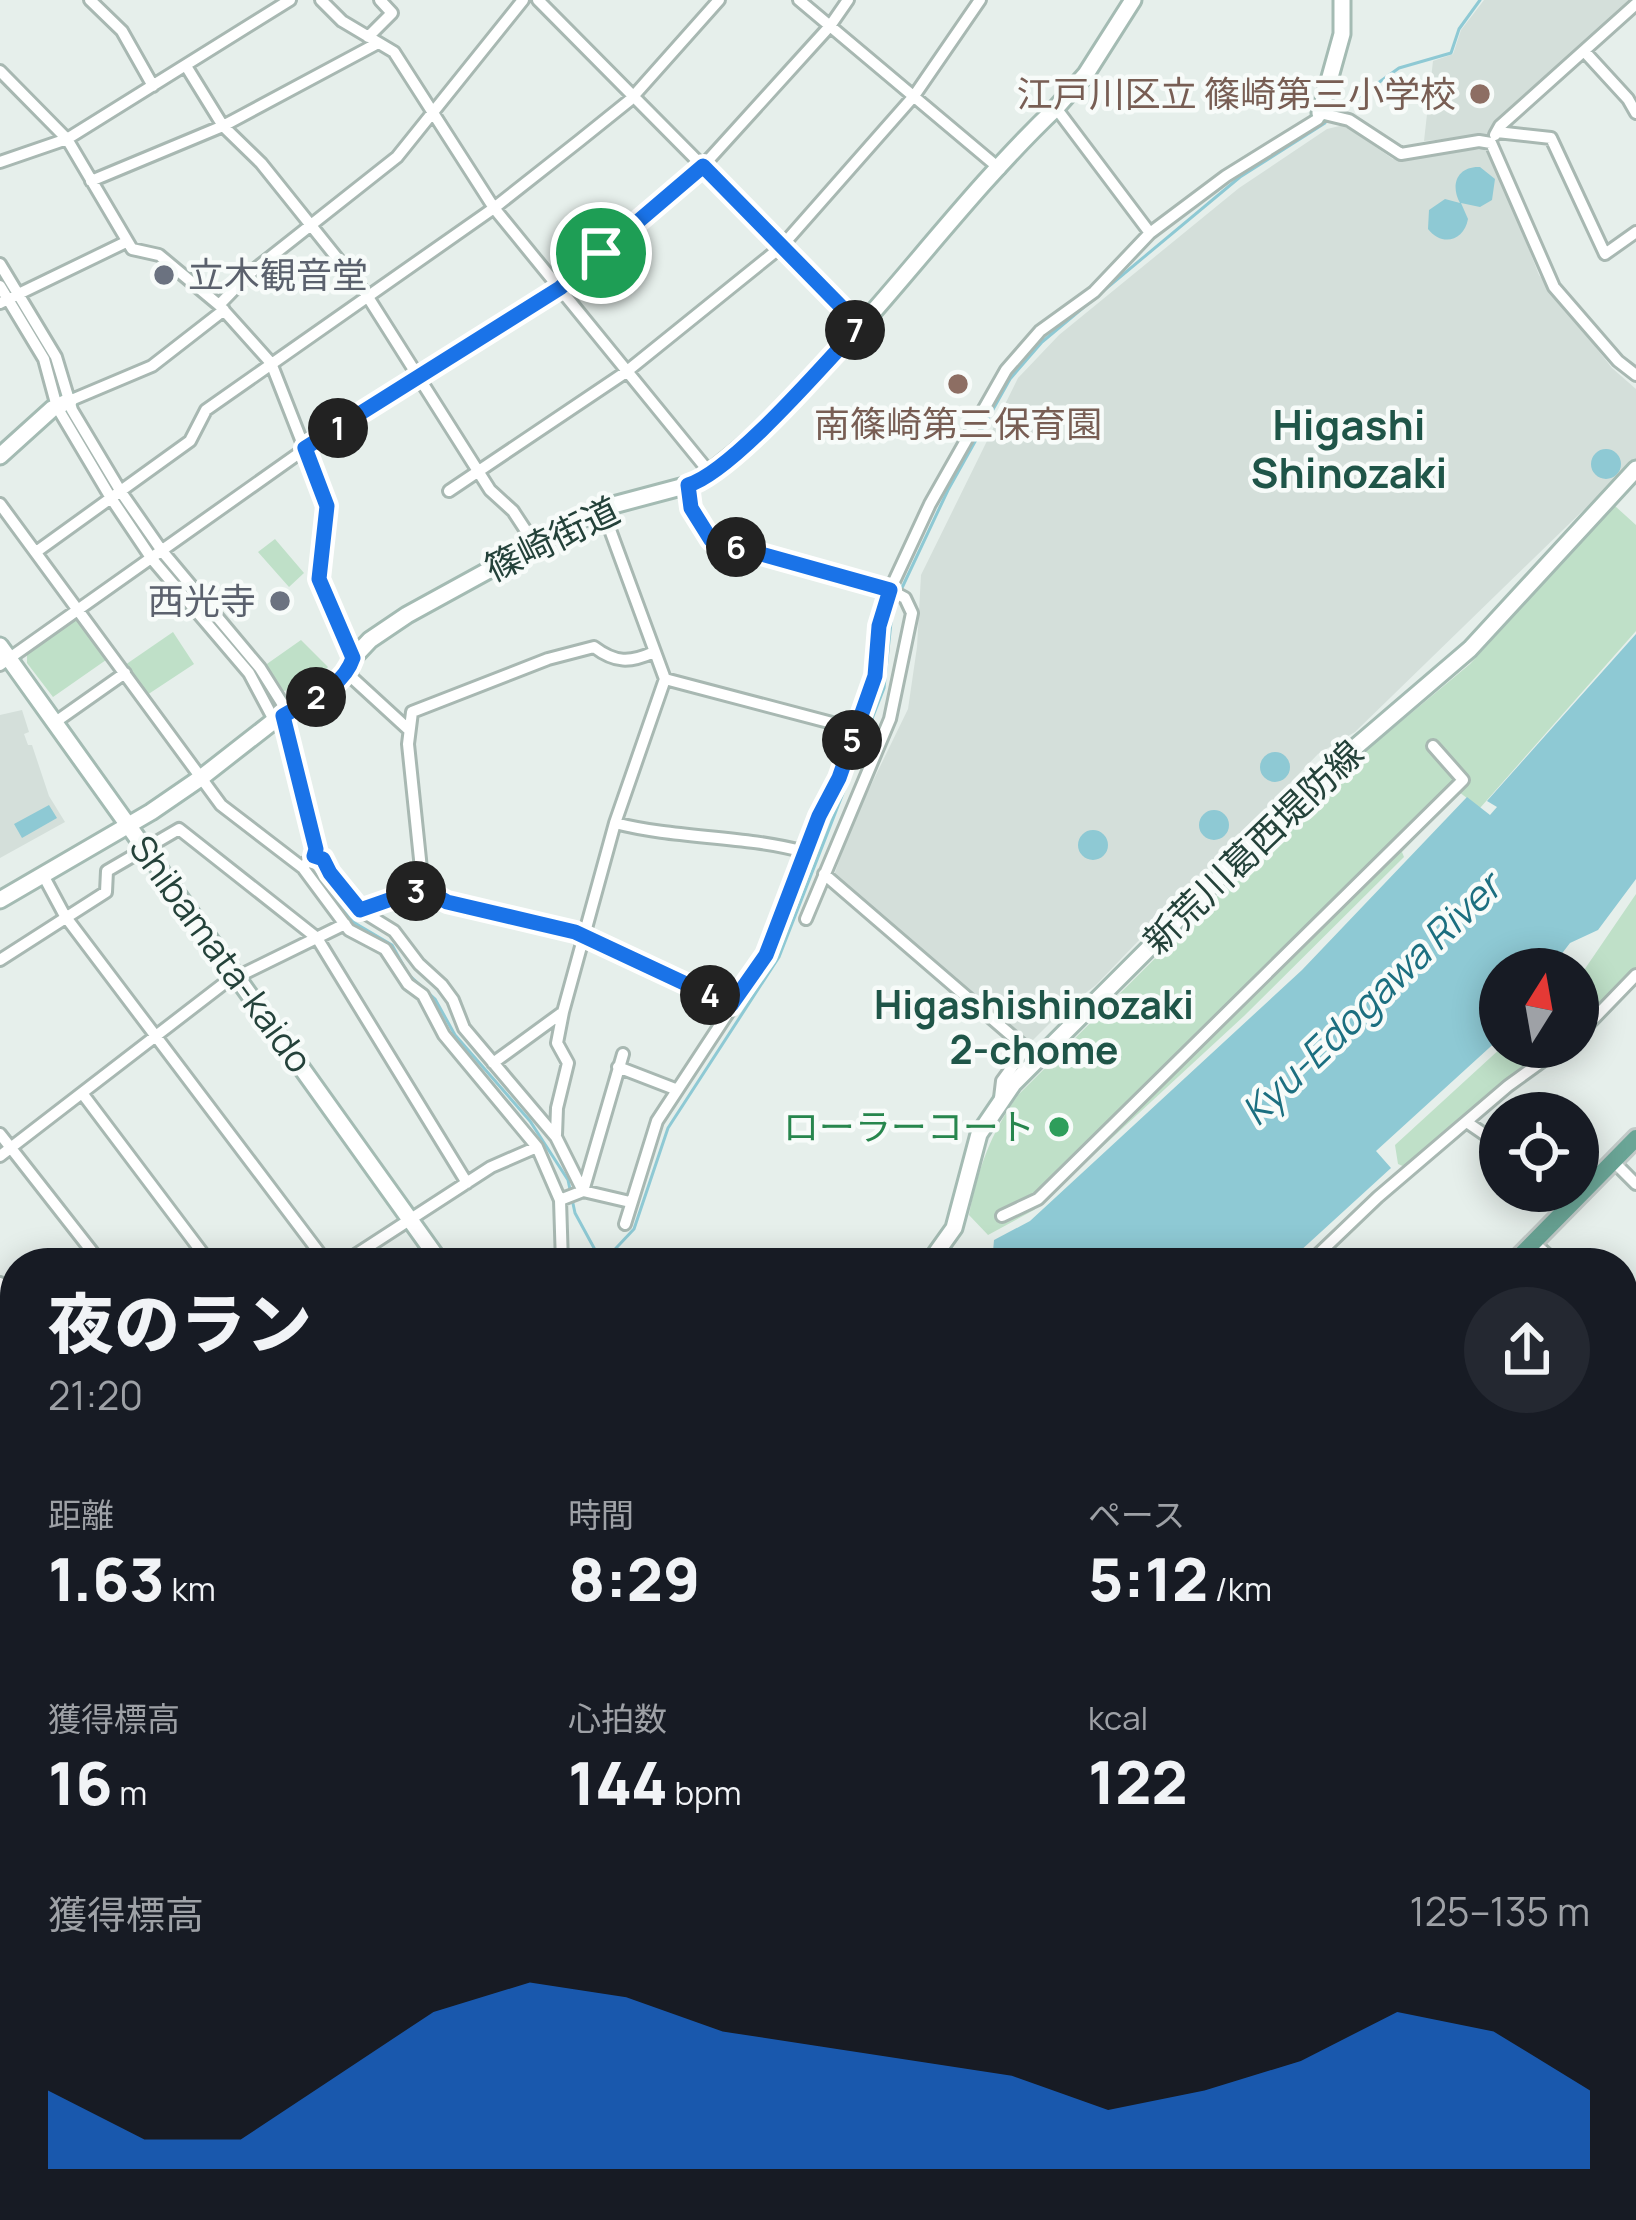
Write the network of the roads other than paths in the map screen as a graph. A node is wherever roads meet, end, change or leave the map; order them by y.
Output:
1 (90, 0) edge
2 (290, 0) edge
3 (321, 0) edge
4 (380, 0) edge
5 (523, 0) edge
6 (538, 0) edge
7 (718, 0) edge
8 (799, 0) edge
9 (848, 0) edge
10 (980, 0) edge
11 (1132, 0) edge
12 (1342, 0) edge
13 (1636, 4) edge
14 (830, 26) junction
15 (373, 40) junction
16 (1584, 51) junction
17 (186, 66) junction
18 (0, 71) edge
19 (153, 86) junction
20 (633, 96) junction
21 (914, 96) junction
22 (1056, 108) junction
23 (432, 113) junction
24 (1320, 113) junction
25 (1636, 113) edge
26 (223, 126) junction
27 (1494, 138) junction
28 (68, 139) junction
29 (0, 162) edge
30 (703, 166) junction
31 (1000, 169) junction
32 (92, 181) junction
33 (494, 208) junction
34 (311, 224) junction
35 (1636, 232) edge
36 (1150, 233) junction
37 (126, 242) junction
38 (781, 247) junction
39 (0, 264) edge
40 (0, 286) edge
41 (560, 288) junction
42 (367, 294) junction
43 (9, 298) edge
44 (222, 307) junction
45 (860, 326) junction
46 (271, 362) junction
47 (626, 372) junction
48 (1636, 375) edge
49 (420, 377) junction
50 (63, 403) junction
51 (305, 448) junction
52 (0, 456) edge
53 (1636, 469) edge
54 (479, 473) junction
55 (710, 473) junction
56 (688, 485) junction
57 (449, 491) dead end
58 (116, 495) junction
59 (0, 504) edge
60 (602, 508) junction
61 (534, 543) junction
62 (36, 552) junction
63 (157, 555) junction
64 (890, 590) junction
65 (78, 610) junction
66 (654, 652) junction
67 (3, 657) edge
68 (350, 666) junction
69 (125, 673) junction
70 (665, 679) junction
71 (278, 718) junction
72 (55, 723) junction
73 (408, 729) junction
74 (855, 729) junction
75 (1433, 746) dead end
76 (202, 777) junction
77 (614, 823) junction
78 (128, 825) junction
79 (146, 850) junction
80 (805, 852) junction
81 (314, 856) junction
82 (303, 868) junction
83 (43, 874) junction
84 (824, 874) junction
85 (423, 888) junction
86 (0, 901) edge
87 (364, 912) junction
88 (65, 916) junction
89 (806, 919) dead end
90 (345, 924) junction
91 (584, 937) junction
92 (317, 938) junction
93 (0, 960) edge
94 (1636, 975) edge
95 (236, 976) junction
96 (731, 1005) junction
97 (563, 1012) junction
98 (1599, 1013) edge
99 (155, 1036) junction
100 (623, 1054) dead end
101 (493, 1063) junction
102 (618, 1067) junction
103 (1533, 1068) edge
104 (675, 1089) junction
105 (82, 1093) junction
106 (1000, 1098) junction
107 (1468, 1123) junction
108 (1479, 1131) edge
109 (0, 1134) edge
110 (556, 1137) junction
111 (1636, 1138) edge
112 (537, 1147) junction
113 (5, 1152) edge
114 (1613, 1161) junction
115 (1599, 1173) edge
116 (467, 1184) junction
117 (1636, 1184) edge
118 (584, 1191) junction
119 (560, 1200) junction
120 (630, 1202) junction
121 (1559, 1212) edge
122 (1002, 1216) dead end
123 (410, 1220) junction
124 (625, 1224) dead end
125 (1534, 1244) junction
126 (88, 1248) edge
127 (199, 1248) edge
128 (316, 1248) edge
129 (366, 1248) edge
130 (430, 1248) edge
131 (562, 1248) edge
132 (940, 1248) edge
133 (1325, 1248) edge
134 (1530, 1248) edge
135 (1539, 1248) edge

1 - 19 street
2 - 17 street
3 - 15 street
4 - 15 street
5 - 23 street
6 - 20 street
7 - 20 street
8 - 14 street
9 - 14 street
10 - 21 street
11 - 22 main road, 篠崎街道
12 - 24 main road
13 - 16 street
14 - 21 street
14 - 30 street
15 - 23 street
15 - 26 street
16 - 25 street
16 - 27 street
17 - 19 street
17 - 26 street
18 - 28 street
19 - 28 street
20 - 30 street
20 - 33 street
21 - 31 street
21 - 38 street
22 - 31 main road, 篠崎街道
22 - 36 street
23 - 33 street
23 - 34 street
24 - 27 street
24 - 36 street
26 - 32 street
26 - 34 street
27 - 35 street
27 - 48 street
28 - 29 street
28 - 32 street
30 - 38 street
30 - 41 street
31 - 45 main road, 篠崎街道
32 - 37 street
33 - 41 street
33 - 42 street
34 - 42 street
34 - 44 street
36 - 64 street
37 - 43 street
37 - 44 street
38 - 45 street
38 - 47 street
39 - 43 street
40 - 43 street
41 - 47 street
41 - 49 street
42 - 46 street
42 - 49 street
43 - 50 street
44 - 46 street
44 - 50 street
45 - 55 main road, 篠崎街道
46 - 51 street
46 - 58 street
47 - 54 street
47 - 55 street
49 - 51 street
49 - 54 street
50 - 52 main road
50 - 58 street
51 - 63 street
51 - 68 street
53 - 106 main road, 新荒川葛西堤防線
54 - 57 street
54 - 61 street
55 - 56 main road, 篠崎街道
56 - 60 main road, 篠崎街道
56 - 64 street
58 - 62 street
58 - 63 street
59 - 62 street
60 - 61 main road, 篠崎街道
60 - 66 street
61 - 68 main road, 篠崎街道
62 - 65 street
63 - 65 street
63 - 71 street
64 - 74 street
64 - 84 street
65 - 67 street
65 - 69 street
66 - 70 street
66 - 73 street
67 - 72 main road, Shibamata-kaido
68 - 71 main road, 篠崎街道
68 - 73 street
69 - 72 street
69 - 76 street
70 - 74 street
70 - 77 street
71 - 76 main road, 篠崎街道
71 - 81 street
72 - 78 main road, Shibamata-kaido
73 - 85 street
74 - 80 street
75 - 122 street
76 - 78 main road, 篠崎街道
76 - 82 street
77 - 80 street
77 - 91 street
78 - 79 main road, Shibamata-kaido
78 - 83 main road, 篠崎街道
79 - 88 street
79 - 92 street
79 - 95 main road, Shibamata-kaido
80 - 96 street
81 - 82 street
81 - 87 street
82 - 90 street
83 - 86 main road, 篠崎街道
83 - 88 street
84 - 89 street
84 - 106 street
85 - 87 street
85 - 91 street
87 - 101 street
88 - 93 street
88 - 99 street
90 - 92 street
90 - 112 street
91 - 96 street
91 - 97 street
92 - 95 street
92 - 116 street
94 - 98 street
95 - 99 street
95 - 123 main road, Shibamata-kaido
96 - 104 street
97 - 101 street
97 - 110 street
99 - 105 street
99 - 128 street
100 - 102 street
101 - 110 street
102 - 104 street
102 - 118 street
103 - 107 street
104 - 120 street
105 - 113 street
105 - 127 street
106 - 132 main road, 新荒川葛西堤防線
107 - 108 street
107 - 133 street
109 - 113 street
110 - 118 street
111 - 114 main road
112 - 116 street
112 - 119 street
113 - 126 street
114 - 115 main road
114 - 117 street
116 - 123 street
118 - 119 street
118 - 120 street
119 - 131 street
120 - 124 street
121 - 125 main road
123 - 129 street
123 - 130 main road, Shibamata-kaido
125 - 134 main road
125 - 135 street

